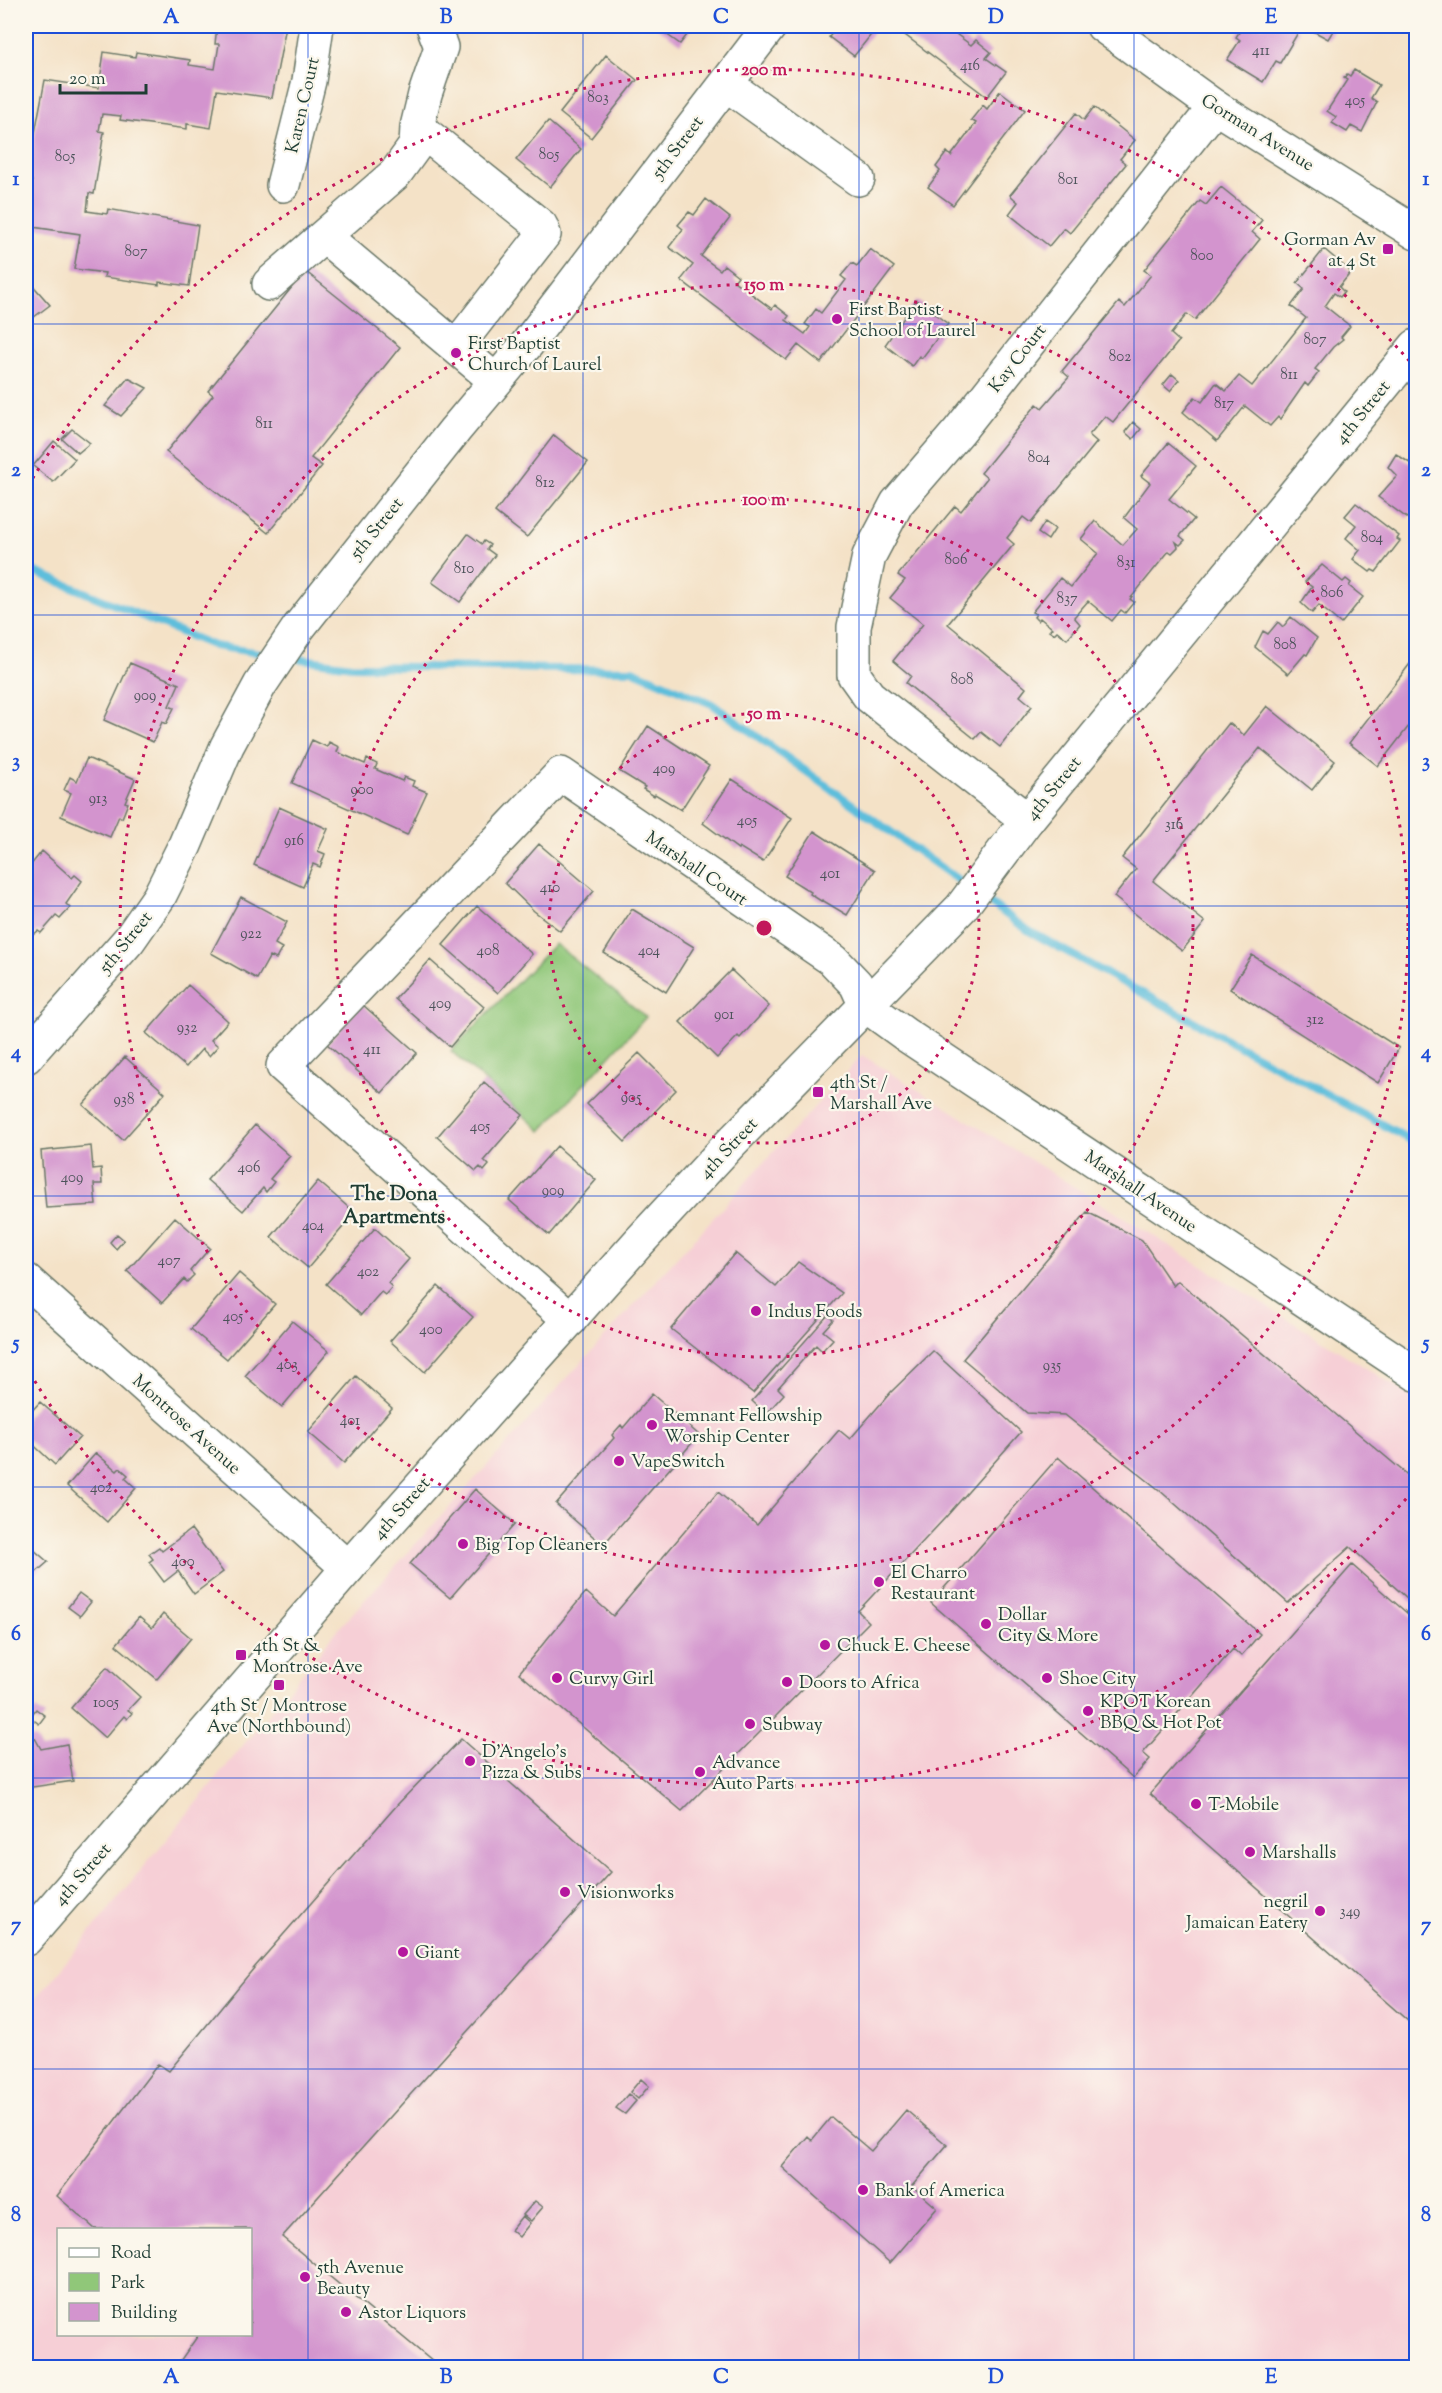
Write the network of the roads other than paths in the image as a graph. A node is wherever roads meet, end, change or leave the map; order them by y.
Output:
1 (317, 26) edge
2 (433, 26) edge
3 (770, 26) edge
4 (1103, 26) edge
5 (726, 84) junction
6 (1215, 107) junction
7 (417, 127) junction
8 (858, 179) dead end
9 (284, 185) dead end
10 (1416, 233) edge
11 (325, 237) junction
12 (269, 284) dead end
13 (1416, 346) edge
14 (456, 348) junction
15 (496, 381) junction
16 (1027, 820) junction
17 (866, 1006) junction
18 (26, 1057) edge
19 (26, 1280) edge
20 (570, 1320) junction
21 (1416, 1374) edge
22 (348, 1568) junction
23 (30, 1925) edge

1 - 9 street, Karen Court
2 - 7 street
3 - 5 street, 5th Street
4 - 6 street, Gorman Avenue
5 - 8 street
5 - 15 street, 5th Street
6 - 10 street, Gorman Avenue
6 - 16 street, Kay Court
7 - 11 street
7 - 14 street
11 - 12 street
11 - 14 street
13 - 16 street, 4th Street
14 - 15 street
15 - 18 street, 5th Street
16 - 17 street, 4th Street
17 - 20 street, 4th Street
17 - 20 street, Marshall Court
17 - 21 street, Marshall Avenue
19 - 22 street, Montrose Avenue
20 - 22 street, 4th Street
22 - 23 street, 4th Street

